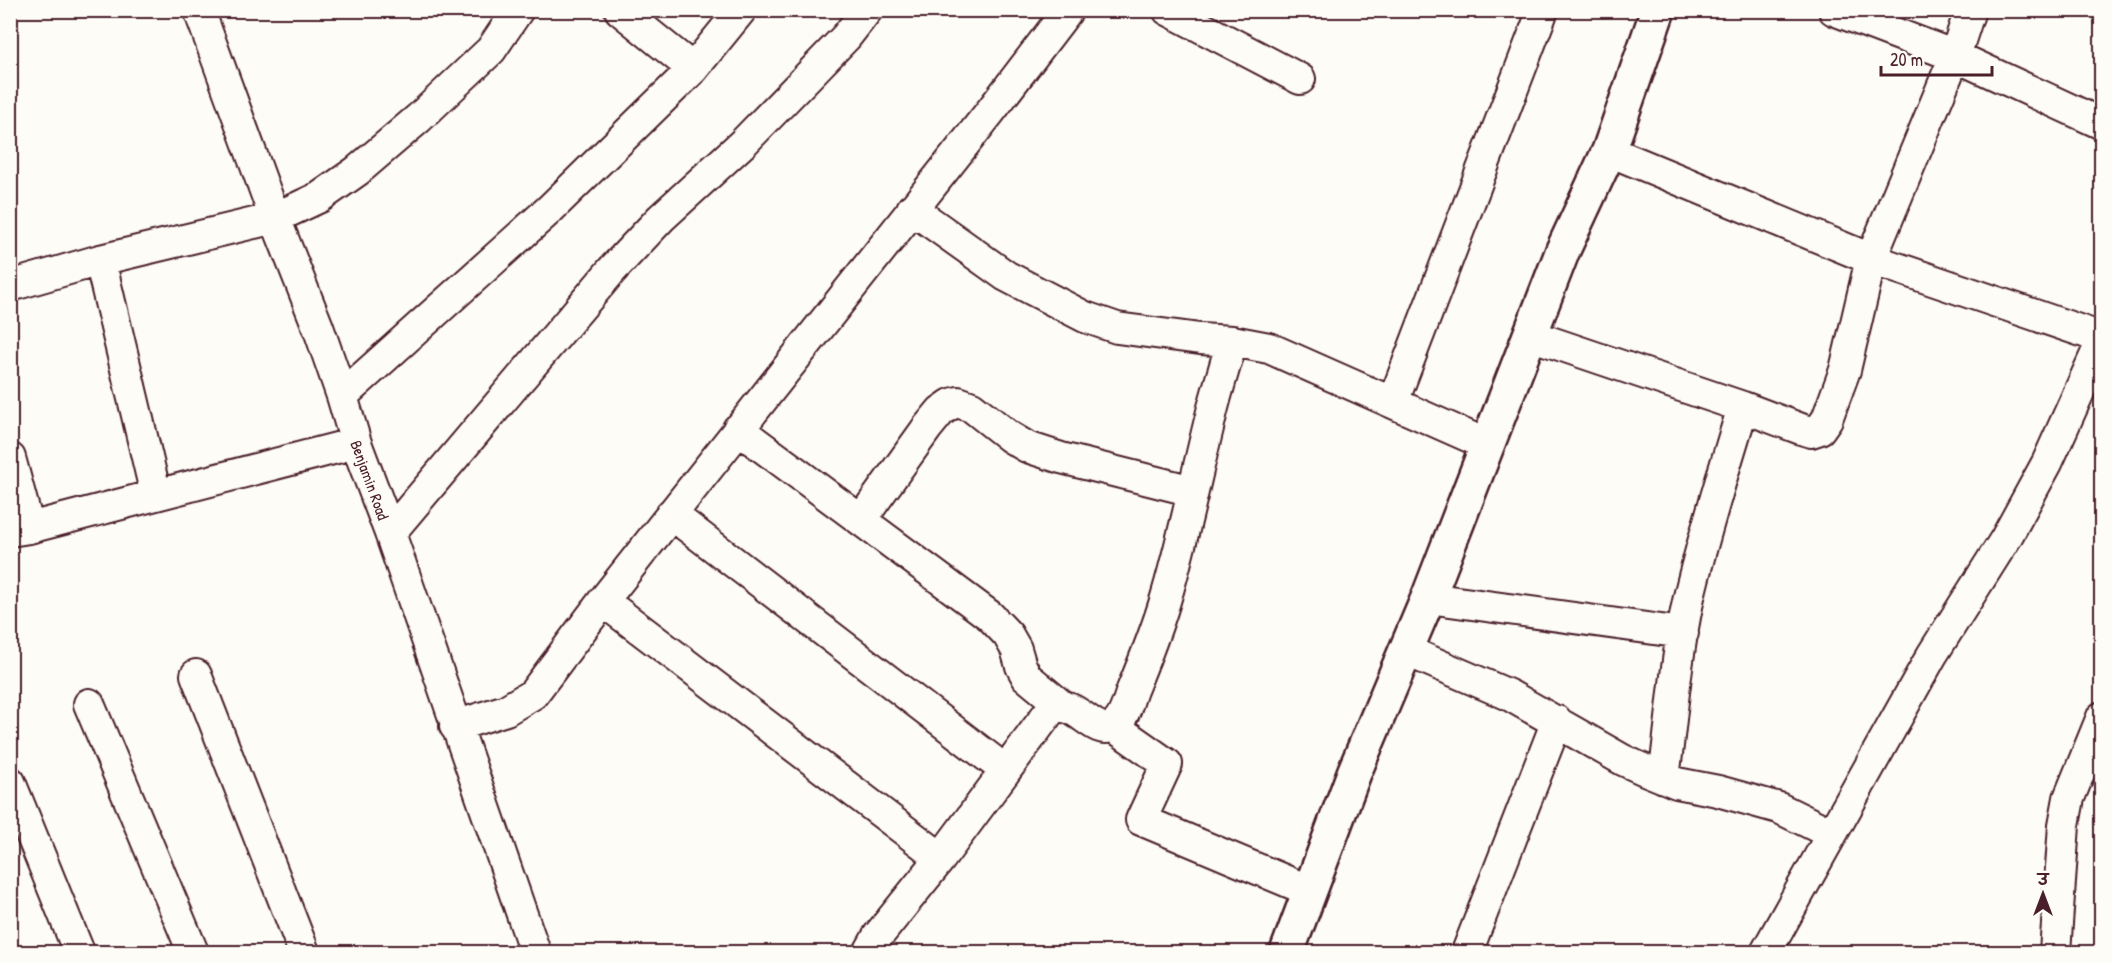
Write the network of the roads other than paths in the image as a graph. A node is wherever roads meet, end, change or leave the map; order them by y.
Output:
1 (199, 10) edge
2 (518, 10) edge
3 (620, 10) edge
4 (741, 10) edge
5 (867, 10) edge
6 (1068, 10) edge
7 (1168, 10) edge
8 (1543, 10) edge
9 (1658, 10) edge
10 (1834, 10) edge
11 (1970, 10) edge
12 (1956, 56) junction
13 (693, 69) junction
14 (1300, 79) dead end
15 (2102, 124) edge
16 (1609, 151) junction
17 (912, 209) junction
18 (275, 218) junction
19 (1871, 259) junction
20 (100, 260) junction
21 (10, 286) edge
22 (1530, 335) junction
23 (2102, 340) edge
24 (1232, 341) junction
25 (342, 396) junction
26 (1393, 402) junction
27 (1743, 407) junction
28 (738, 429) junction
29 (356, 443) junction
30 (1488, 445) junction
31 (10, 458) edge
32 (1193, 491) junction
33 (156, 495) junction
34 (671, 514) junction
35 (861, 520) junction
36 (20, 530) edge
37 (390, 533) junction
38 (1428, 598) junction
39 (603, 601) junction
40 (1683, 633) junction
41 (1407, 651) junction
42 (196, 675) dead end
43 (89, 704) dead end
44 (1062, 706) junction
45 (2102, 717) edge
46 (1557, 721) junction
47 (455, 726) junction
48 (1113, 726) junction
49 (1005, 770) junction
50 (1664, 778) junction
51 (10, 782) edge
52 (1832, 834) junction
53 (941, 858) junction
54 (1310, 891) junction
55 (79, 952) edge
56 (193, 952) edge
57 (304, 952) edge
58 (535, 952) edge
59 (869, 952) edge
60 (1287, 952) edge
61 (1467, 952) edge
62 (1766, 952) edge
63 (2055, 952) edge

1 - 18 street, Benjamin Road
2 - 18 street
3 - 13 street
4 - 13 street
5 - 37 street
6 - 17 street
7 - 14 street
8 - 26 street
9 - 16 street
10 - 12 street
11 - 12 street
12 - 15 street
12 - 19 street
13 - 25 street
16 - 19 street
16 - 22 street
17 - 24 street
17 - 28 street
18 - 20 street
18 - 25 street, Benjamin Road
19 - 23 street
19 - 27 street
20 - 21 street
20 - 33 street
22 - 27 street
22 - 30 street
23 - 52 street
24 - 26 street
24 - 32 street
25 - 29 street, Benjamin Road
26 - 30 street
27 - 40 street
28 - 34 street
28 - 35 street
29 - 33 street
29 - 37 street, Benjamin Road
30 - 38 street
31 - 36 street
32 - 35 street
32 - 48 street
33 - 36 street
34 - 39 street
34 - 49 street
35 - 44 street
37 - 47 street, Benjamin Road
38 - 40 street
38 - 41 street
39 - 47 street
39 - 53 street
40 - 50 street
41 - 46 street
41 - 54 street
42 - 57 street
43 - 56 street
44 - 48 street
44 - 49 street
45 - 63 street
46 - 50 street
46 - 61 street
47 - 58 street, Benjamin Road
48 - 54 street
49 - 53 street
50 - 52 street
51 - 55 street
52 - 62 street
53 - 59 street
54 - 60 street

